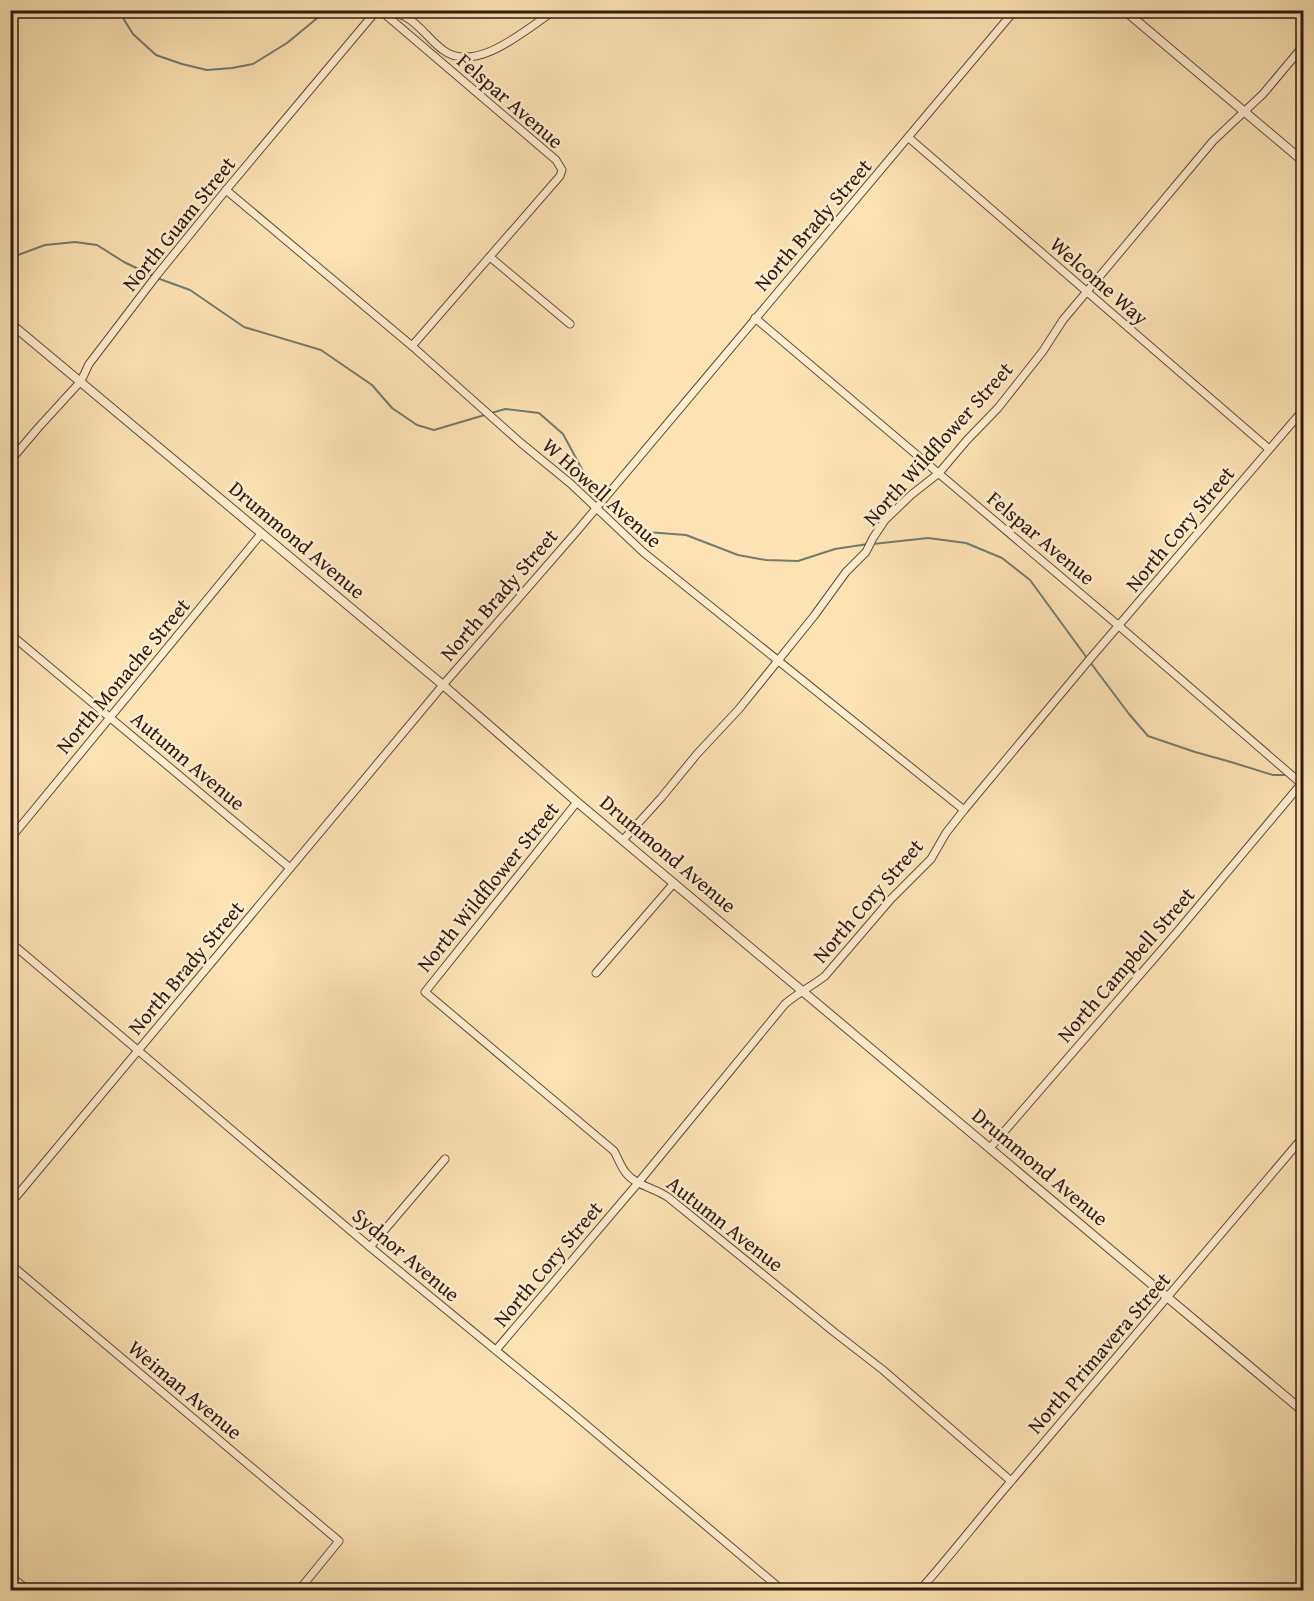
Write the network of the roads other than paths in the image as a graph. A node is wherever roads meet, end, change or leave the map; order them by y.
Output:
1 (378, 10) edge
2 (386, 10) edge
3 (555, 10) edge
4 (1015, 10) edge
5 (1124, 10) edge
6 (1304, 45) edge
7 (1244, 112) junction
8 (909, 138) junction
9 (1304, 162) edge
10 (226, 190) junction
11 (490, 257) junction
12 (1087, 292) junction
13 (755, 318) junction
14 (10, 323) edge
15 (570, 324) dead end
16 (412, 346) junction
17 (81, 381) junction
18 (1304, 409) edge
19 (1269, 449) junction
20 (10, 461) edge
21 (939, 473) junction
22 (595, 508) junction
23 (261, 534) junction
24 (1119, 626) junction
25 (10, 634) edge
26 (778, 661) junction
27 (443, 685) junction
28 (110, 717) junction
29 (1302, 785) edge
30 (577, 802) junction
31 (964, 810) junction
32 (10, 839) edge
33 (622, 840) junction
34 (290, 868) junction
35 (674, 883) junction
36 (10, 942) edge
37 (596, 973) dead end
38 (804, 991) junction
39 (424, 992) joint
40 (138, 1051) junction
41 (1304, 1136) edge
42 (990, 1148) junction
43 (445, 1159) dead end
44 (638, 1183) junction
45 (10, 1204) edge
46 (370, 1247) junction
47 (10, 1264) edge
48 (1168, 1298) junction
49 (496, 1350) junction
50 (1304, 1412) edge
51 (1011, 1481) junction
52 (12, 1579) edge
53 (28, 1590) edge
54 (299, 1590) edge
55 (782, 1590) edge
56 (920, 1590) edge

1 - 10 street, North Guam Street
1 - 11 street, Felspar Avenue
2 - 3 street
4 - 8 street, North Brady Street
5 - 7 street
6 - 7 street, North Wildflower Street
7 - 9 street
7 - 12 street, North Wildflower Street
8 - 12 street, Welcome Way
8 - 13 street, North Brady Street
10 - 16 street, W Howell Avenue
10 - 17 street, North Guam Street
11 - 15 street
11 - 16 street
12 - 19 street, Welcome Way
12 - 21 street, North Wildflower Street
13 - 21 street, Felspar Avenue
13 - 22 street, North Brady Street
14 - 17 street, Drummond Avenue
16 - 22 street, W Howell Avenue
17 - 20 street, North Guam Street
17 - 23 street, Drummond Avenue
18 - 19 street, North Cory Street
19 - 24 street, North Cory Street
21 - 24 street, Felspar Avenue
21 - 26 street, North Wildflower Street
22 - 26 street, W Howell Avenue
22 - 27 street, North Brady Street
23 - 27 street, Drummond Avenue
23 - 28 street, North Monache Street
24 - 29 street, Felspar Avenue
24 - 31 street, North Cory Street
25 - 28 street, Autumn Avenue
26 - 31 street, W Howell Avenue
26 - 33 street, North Wildflower Street
27 - 30 street, Drummond Avenue
27 - 34 street, North Brady Street
28 - 32 street, North Monache Street
28 - 34 street, Autumn Avenue
29 - 42 street, North Campbell Street
30 - 33 street, Drummond Avenue
30 - 39 street, North Wildflower Street
31 - 38 street, North Cory Street
33 - 35 street, Drummond Avenue
34 - 40 street, North Brady Street
35 - 37 street
35 - 38 street, Drummond Avenue
36 - 40 street, Sydnor Avenue
38 - 42 street, Drummond Avenue
38 - 44 street, North Cory Street
39 - 44 street, Autumn Avenue
40 - 45 street, North Brady Street
40 - 46 street, Sydnor Avenue
41 - 48 street, North Primavera Street
42 - 48 street, Drummond Avenue
43 - 46 street
44 - 49 street, North Cory Street
44 - 51 street, Autumn Avenue
46 - 49 street, Sydnor Avenue
47 - 54 street, Weiman Avenue
48 - 50 street, Drummond Avenue
48 - 51 street, North Primavera Street
49 - 55 street, Sydnor Avenue
51 - 56 street, North Primavera Street
52 - 53 street

